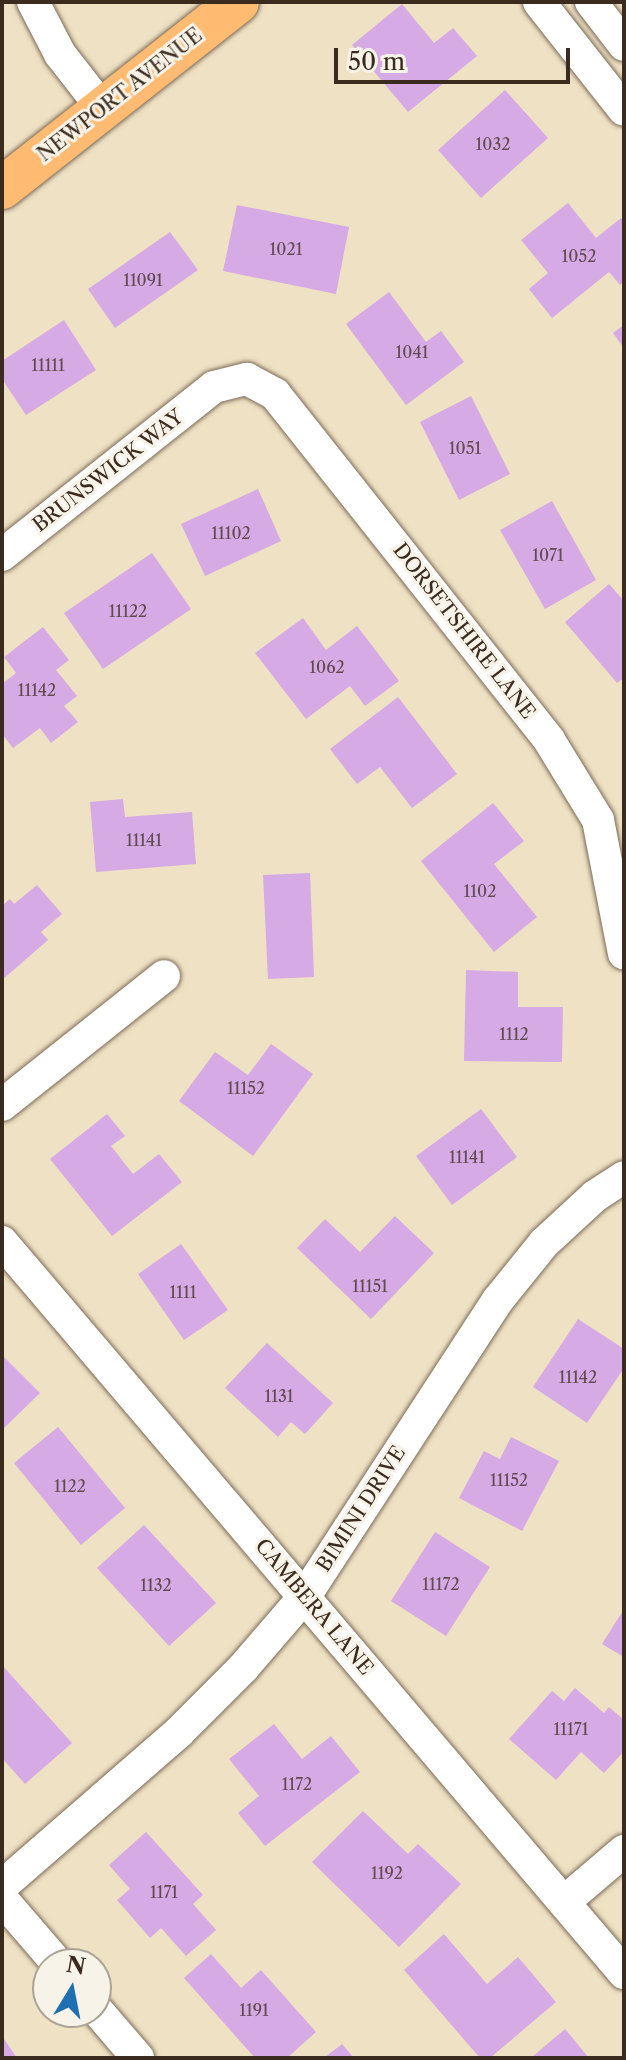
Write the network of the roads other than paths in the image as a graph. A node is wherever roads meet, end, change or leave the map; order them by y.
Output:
1 (33, 2) edge
2 (238, 2) edge
3 (539, 2) edge
4 (591, 2) edge
5 (624, 45) edge
6 (102, 108) junction
7 (624, 110) edge
8 (2, 188) edge
9 (214, 387) joint
10 (2, 555) edge
11 (624, 954) edge
12 (164, 976) dead end
13 (2, 1105) edge
14 (624, 1177) edge
15 (2, 1242) edge
16 (305, 1596) junction
17 (624, 1851) edge
18 (2, 1886) edge
19 (2, 1899) edge
20 (564, 1902) junction
21 (44, 1948) edge
22 (624, 1973) edge
23 (112, 2028) edge
24 (138, 2058) edge

1 - 6 street
2 - 6 main road, NEWPORT AVENUE
3 - 7 street
4 - 5 street
6 - 8 main road, NEWPORT AVENUE
9 - 10 street, BRUNSWICK WAY
9 - 11 street, DORSETSHIRE LANE
12 - 13 street
14 - 16 street, BIMINI DRIVE
15 - 16 street, CAMBERA LANE
16 - 18 street, BIMINI DRIVE
16 - 20 street, CAMBERA LANE
17 - 20 street
19 - 21 street
20 - 22 street, CAMBERA LANE
23 - 24 street

